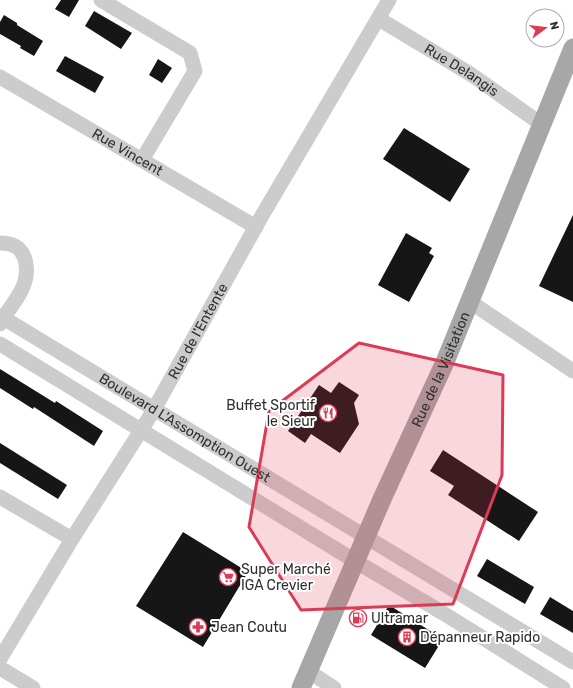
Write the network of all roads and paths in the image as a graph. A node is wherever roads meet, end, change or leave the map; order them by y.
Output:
1 (101, 0) edge
2 (389, 0) edge
3 (379, 18) junction
4 (573, 48) edge
5 (0, 77) edge
6 (541, 124) junction
7 (142, 160) junction
8 (256, 227) junction
9 (0, 243) edge
10 (469, 301) junction
11 (1, 319) edge
12 (0, 344) edge
13 (573, 370) edge
14 (154, 409) junction
15 (142, 430) junction
16 (0, 497) edge
17 (366, 536) junction
18 (72, 539) junction
19 (355, 561) junction
20 (452, 589) junction
21 (440, 611) junction
22 (0, 659) edge
23 (573, 662) edge
24 (0, 668) edge
25 (304, 680) edge
26 (33, 688) edge
27 (334, 688) edge
28 (563, 688) edge

1 - 7 street
2 - 3 street, Rue de l'Entente
3 - 6 street, Rue Delangis
3 - 8 street, Rue de l'Entente
4 - 6 main road, Rue de la Visitation
5 - 7 street, Rue Vincent
6 - 10 main road, Rue de la Visitation
7 - 8 street, Rue Vincent
8 - 14 street, Rue de l'Entente
9 - 11 street, Boulevard L'Assomption Ouest
10 - 13 street
10 - 17 main road, Rue de la Visitation
11 - 14 street, Boulevard L'Assomption Ouest
12 - 15 street, Boulevard L'Assomption Ouest
14 - 15 street, Rue de l'Entente
14 - 17 street, Boulevard L'Assomption Ouest
15 - 18 street, Rue de l'Entente
15 - 19 street, Boulevard L'Assomption Ouest
16 - 18 street
17 - 19 main road, Rue de la Visitation
17 - 20 street, Boulevard L'Assomption Ouest
18 - 22 street, Rue de l'Entente
19 - 21 street, Boulevard L'Assomption Ouest
19 - 25 main road, Rue de la Visitation
20 - 21 street
20 - 23 street, Boulevard L'Assomption Ouest
21 - 28 street, Boulevard L'Assomption Ouest
24 - 26 street
25 - 27 street

